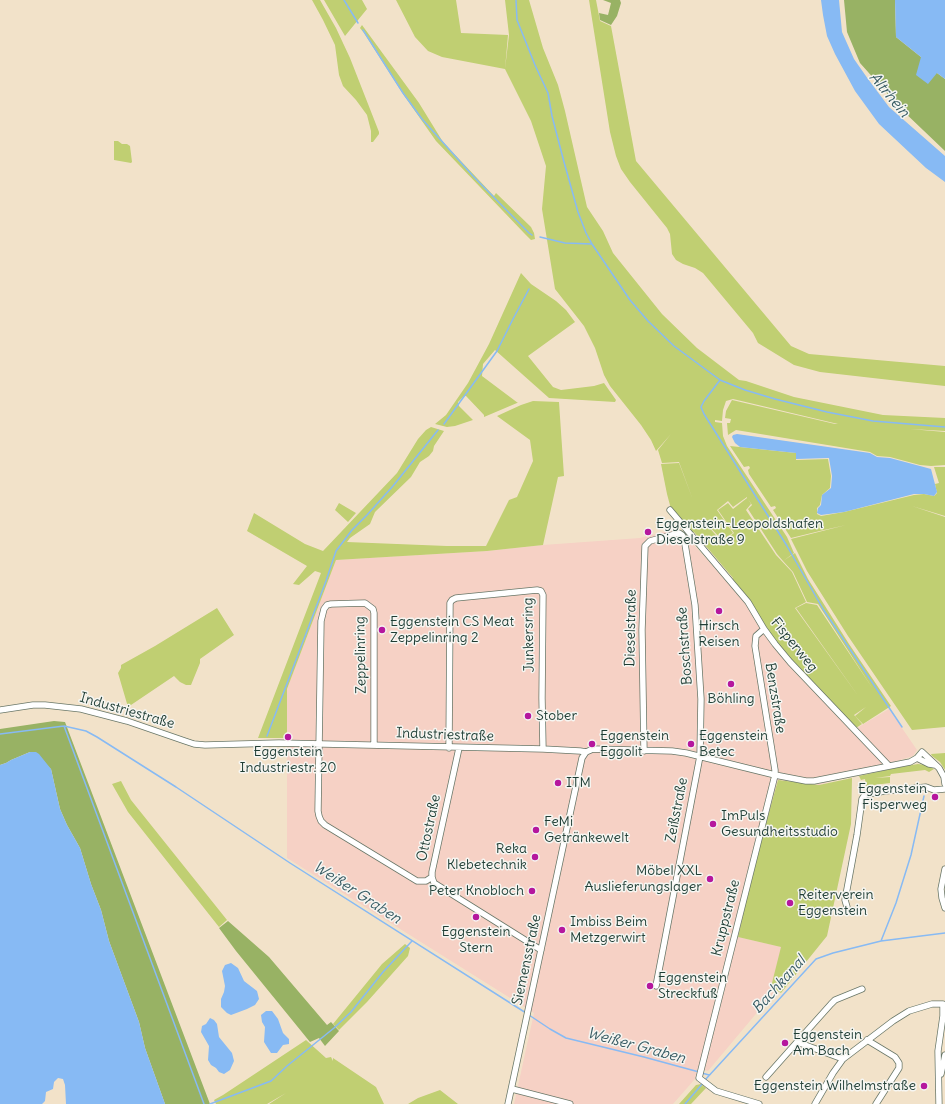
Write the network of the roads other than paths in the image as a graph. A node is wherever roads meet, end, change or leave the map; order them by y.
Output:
1 (670, 510) dead end
2 (682, 535) joint
3 (764, 629) junction
4 (0, 710) edge
5 (319, 744) junction
6 (374, 745) junction
7 (449, 748) junction
8 (459, 748) junction
9 (543, 749) junction
10 (644, 751) junction
11 (586, 752) junction
12 (700, 756) junction
13 (917, 758) junction
14 (936, 765) junction
15 (889, 766) junction
16 (774, 775) junction
17 (945, 784) edge
18 (945, 789) edge
19 (945, 869) edge
20 (432, 877) junction
21 (847, 907) dead end
22 (945, 908) edge
23 (541, 950) junction
24 (656, 986) dead end
25 (862, 989) dead end
26 (944, 1016) edge
27 (867, 1040) junction
28 (797, 1042) junction
29 (938, 1051) junction
30 (945, 1051) edge
31 (945, 1055) edge
32 (843, 1059) junction
33 (766, 1077) dead end
34 (939, 1082) junction
35 (512, 1089) junction
36 (508, 1104) edge
37 (570, 1104) edge
38 (759, 1104) edge
39 (815, 1104) edge
40 (876, 1104) edge
41 (939, 1104) edge

1 - 3 street, Fisperweg
2 - 10 street, Dieselstraße
2 - 12 street, Boschstraße
3 - 15 street, Fisperweg
3 - 16 street, Benzstraße
4 - 5 street, Industriestraße
5 - 6 street, Industriestraße
5 - 6 street, Zeppelinring
5 - 20 street, Zeppelinring
6 - 7 street, Industriestraße
7 - 8 street, Industriestraße
7 - 9 street, Junkersring
8 - 9 street, Industriestraße
8 - 20 street, Ottostraße
9 - 11 street, Industriestraße
10 - 11 street, Industriestraße
10 - 12 street, Industriestraße
11 - 23 street, Siemensstraße
12 - 16 street, Industriestraße
12 - 24 street, Zeißstraße
13 - 14 street
13 - 14 street
13 - 15 street
14 - 17 street
15 - 16 street, Industriestraße
16 - 38 street, Kruppstraße
18 - 21 street
19 - 22 street
20 - 23 street, Ottostraße
23 - 35 street, Siemensstraße
25 - 28 street
26 - 27 street
26 - 29 street
27 - 32 street
27 - 40 street
28 - 32 street
28 - 33 street
29 - 30 street
29 - 34 street
31 - 34 street
32 - 39 street
34 - 41 street
35 - 36 street, Siemensstraße
35 - 37 street

